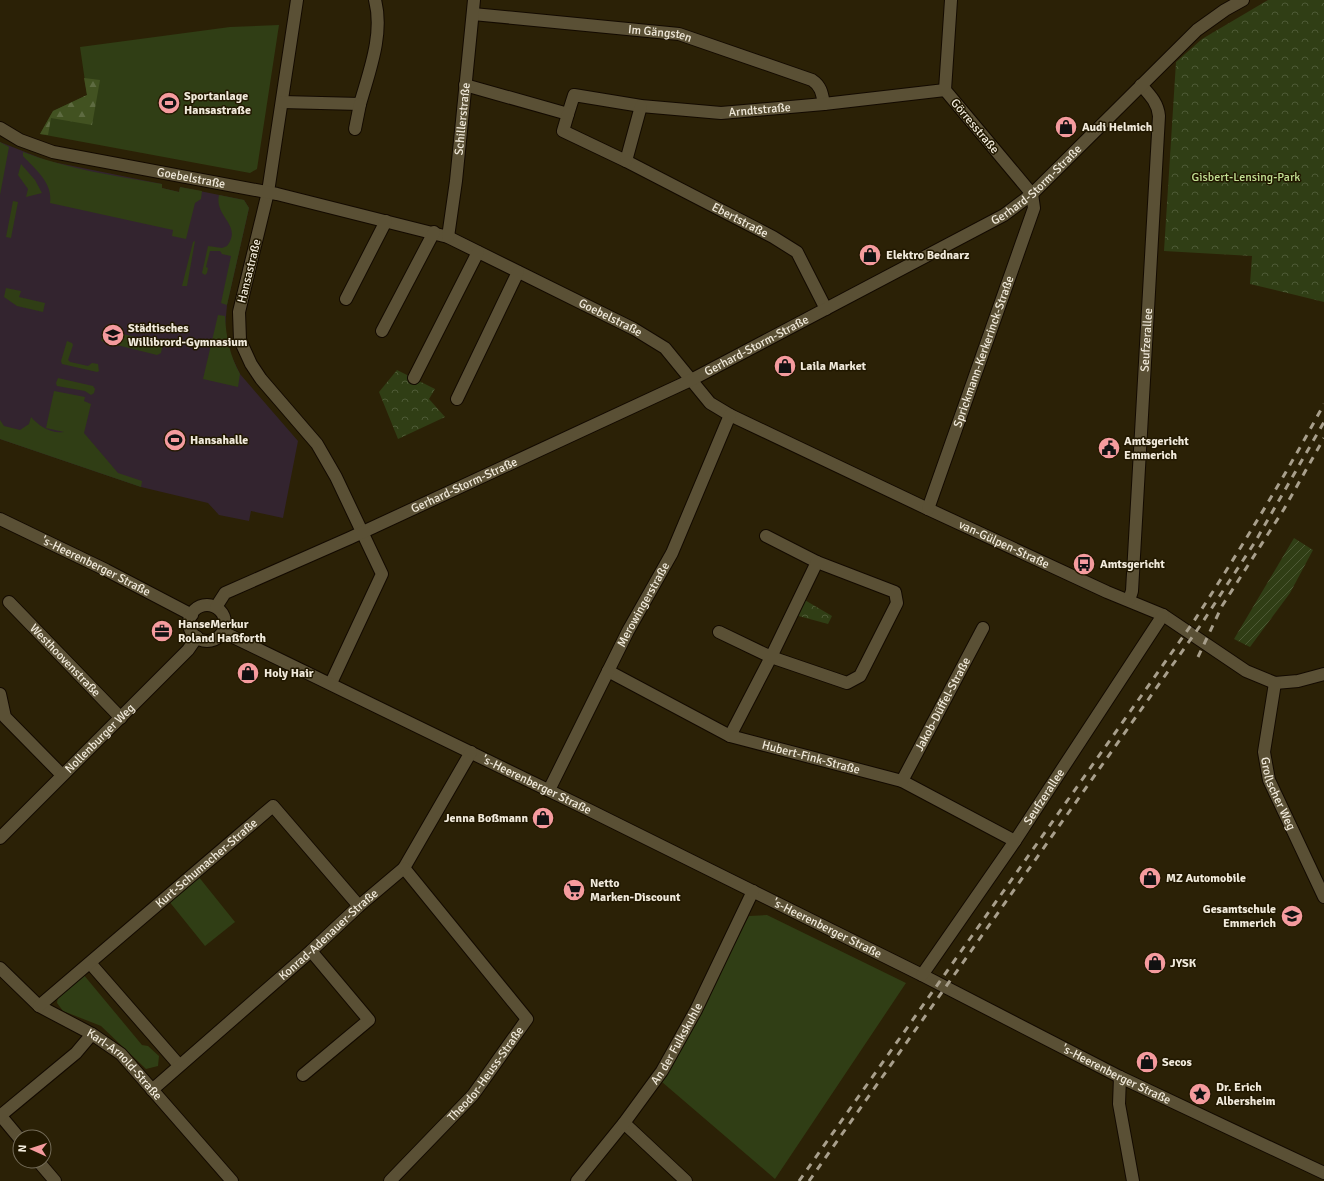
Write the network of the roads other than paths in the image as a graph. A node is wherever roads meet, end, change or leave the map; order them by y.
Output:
1 (297, 0) edge
2 (375, 0) edge
3 (474, 0) edge
4 (951, 0) edge
5 (1243, 0) edge
6 (473, 14) junction
7 (465, 85) junction
8 (1141, 85) junction
9 (945, 90) junction
10 (282, 102) junction
11 (360, 104) junction
12 (824, 104) junction
13 (641, 106) junction
14 (568, 114) junction
15 (0, 128) edge
16 (355, 129) dead end
17 (626, 161) junction
18 (268, 192) junction
19 (1032, 194) junction
20 (386, 221) junction
21 (434, 232) junction
22 (448, 237) junction
23 (478, 252) junction
24 (518, 272) junction
25 (346, 299) dead end
26 (826, 309) junction
27 (382, 331) dead end
28 (414, 378) dead end
29 (692, 380) junction
30 (457, 399) dead end
31 (730, 415) junction
32 (928, 509) junction
33 (0, 519) edge
34 (363, 532) junction
35 (766, 536) dead end
36 (817, 562) junction
37 (1129, 600) junction
38 (9, 602) dead end
39 (216, 607) junction
40 (192, 615) junction
41 (1163, 615) junction
42 (983, 628) dead end
43 (223, 632) junction
44 (719, 632) dead end
45 (197, 638) junction
46 (771, 657) junction
47 (608, 671) junction
48 (1324, 674) edge
49 (331, 683) junction
50 (1275, 683) junction
51 (0, 694) edge
52 (121, 718) junction
53 (2, 719) edge
54 (730, 736) junction
55 (471, 752) junction
56 (62, 775) junction
57 (902, 781) junction
58 (549, 790) junction
59 (0, 838) edge
60 (1015, 841) junction
61 (404, 868) junction
62 (753, 891) junction
63 (1324, 896) edge
64 (359, 906) junction
65 (312, 951) junction
66 (90, 963) junction
67 (0, 968) edge
68 (922, 975) junction
69 (39, 1006) junction
70 (92, 1034) junction
71 (179, 1065) junction
72 (303, 1075) dead end
73 (1120, 1077) junction
74 (152, 1090) junction
75 (0, 1116) edge
76 (624, 1123) junction
77 (12, 1130) edge
78 (45, 1169) edge
79 (1324, 1173) edge
80 (55, 1181) edge
81 (232, 1181) edge
82 (390, 1181) edge
83 (577, 1181) edge
84 (686, 1181) edge
85 (1133, 1181) edge

1 - 10 street, Hansastraße
2 - 11 street
3 - 6 street, Schillerstraße
4 - 9 street, Görresstraße
5 - 8 street, Gerhard-Storm-Straße
6 - 7 street, Schillerstraße
6 - 12 street, Im Gängsten
7 - 14 street
7 - 22 street, Schillerstraße
8 - 19 street, Gerhard-Storm-Straße
8 - 37 street, Seufzerallee
9 - 12 street, Arndtstraße
9 - 19 street, Görresstraße
10 - 11 street
10 - 18 street, Hansastraße
11 - 16 street
12 - 13 street, Arndtstraße
13 - 14 street, Arndtstraße
13 - 17 street
14 - 17 street, Ebertstraße
15 - 18 street, Goebelstraße
17 - 26 street, Ebertstraße
18 - 20 street, Goebelstraße
18 - 34 street, Hansastraße
19 - 26 street, Gerhard-Storm-Straße
19 - 32 street, Sprickmann-Kerkerinck-Straße
20 - 21 street, Goebelstraße
20 - 25 street
21 - 22 street, Goebelstraße
21 - 27 street
22 - 23 street, Goebelstraße
23 - 24 street, Goebelstraße
23 - 28 street
24 - 29 street, Goebelstraße
24 - 30 street
26 - 29 street, Gerhard-Storm-Straße
29 - 31 street, van-Gülpen-Straße
29 - 34 street, Gerhard-Storm-Straße
31 - 32 street, van-Gülpen-Straße
31 - 47 street, Merowingerstraße
32 - 37 street, van-Gülpen-Straße
33 - 40 street, 's-Heerenberger Straße
34 - 39 street, Gerhard-Storm-Straße
34 - 49 street
35 - 36 street
36 - 46 street
36 - 46 street
37 - 41 street, van-Gülpen-Straße
38 - 52 street, Westhoovenstraße
39 - 40 street
39 - 43 street
40 - 45 street
41 - 50 street, van-Gülpen-Straße
41 - 60 street, Seufzerallee
42 - 57 street, Jakob-Düffel-Straße
43 - 45 street
43 - 49 street, 's-Heerenberger Straße
44 - 46 street
45 - 52 street, Nollenburger Weg
46 - 54 street
47 - 54 street, Hubert-Fink-Straße
47 - 58 street, Merowingerstraße
48 - 50 street, van-Gülpen-Straße
49 - 55 street, 's-Heerenberger Straße
50 - 63 street, Grollscher Weg
51 - 53 street
52 - 56 street, Nollenburger Weg
53 - 56 street
54 - 57 street, Hubert-Fink-Straße
55 - 58 street, 's-Heerenberger Straße
55 - 61 street, Konrad-Adenauer-Straße
56 - 59 street, Nollenburger Weg
57 - 60 street, Hubert-Fink-Straße
58 - 62 street, 's-Heerenberger Straße
60 - 68 street, Seufzerallee
61 - 64 street, Konrad-Adenauer-Straße
61 - 82 street, Theodor-Heuss-Straße
62 - 68 street, 's-Heerenberger Straße
62 - 76 street, An der Fulkskuhle
64 - 65 street, Konrad-Adenauer-Straße
64 - 66 street, Kurt-Schumacher-Straße
65 - 71 street, Konrad-Adenauer-Straße
65 - 72 street
66 - 69 street, Kurt-Schumacher-Straße
66 - 71 street
67 - 69 street, Karl-Arnold-Straße
68 - 73 street, 's-Heerenberger Straße
69 - 70 street, Karl-Arnold-Straße
70 - 74 street, Karl-Arnold-Straße
70 - 75 street
71 - 74 street, Konrad-Adenauer-Straße
73 - 79 street, 's-Heerenberger Straße
73 - 85 street
74 - 81 street, Karl-Arnold-Straße
75 - 77 street
76 - 83 street, An der Fulkskuhle
76 - 84 street
78 - 80 street

